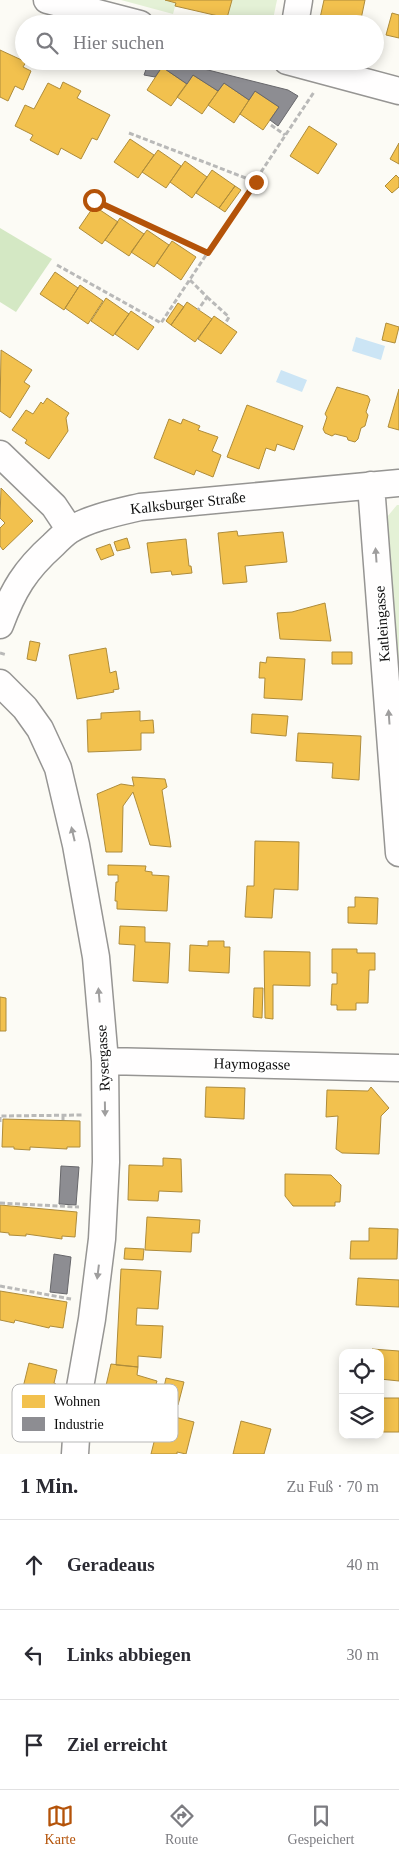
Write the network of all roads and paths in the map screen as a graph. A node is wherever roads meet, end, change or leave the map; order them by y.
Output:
1 (47, 0) edge
2 (300, 0) edge
3 (105, 15) edge
4 (297, 15) edge
5 (321, 70) edge
6 (399, 91) edge
7 (308, 101) dead end
8 (271, 125) dead end
9 (129, 133) dead end
10 (285, 135) junction
11 (256, 182) junction
12 (94, 200) dead end
13 (208, 253) junction
14 (57, 264) dead end
15 (190, 280) junction
16 (207, 297) junction
17 (198, 310) dead end
18 (225, 324) dead end
19 (0, 454) edge
20 (399, 483) edge
21 (371, 485) junction
22 (70, 530) junction
23 (0, 624) edge
24 (0, 653) edge
25 (7, 655) dead end
26 (0, 683) edge
27 (399, 853) edge
28 (105, 1061) junction
29 (399, 1068) edge
30 (63, 1115) junction
31 (88, 1115) dead end
32 (63, 1120) dead end
33 (0, 1122) edge
34 (0, 1203) edge
35 (60, 1206) junction
36 (83, 1207) dead end
37 (60, 1210) dead end
38 (0, 1286) edge
39 (73, 1300) dead end
40 (81, 1384) edge

1 - 3 street
2 - 4 street
5 - 6 street
7 - 10 path
8 - 10 path
9 - 11 path
10 - 11 path
11 - 13 path
12 - 13 path
13 - 15 path
14 - 15 path
15 - 16 path
16 - 17 path
16 - 18 path
19 - 22 street
20 - 21 street, Kalksburger Straße
21 - 22 street, Kalksburger Straße
27 -> 21 street, Katleingasse
22 - 23 street, Kalksburger Straße
24 - 25 path
28 -> 26 street, Rysergasse
28 - 29 street, Haymogasse
28 -> 40 street, Rysergasse
30 - 31 path
30 - 32 path
30 - 33 path
34 - 35 path
35 - 36 path
35 - 37 path
38 - 39 path

